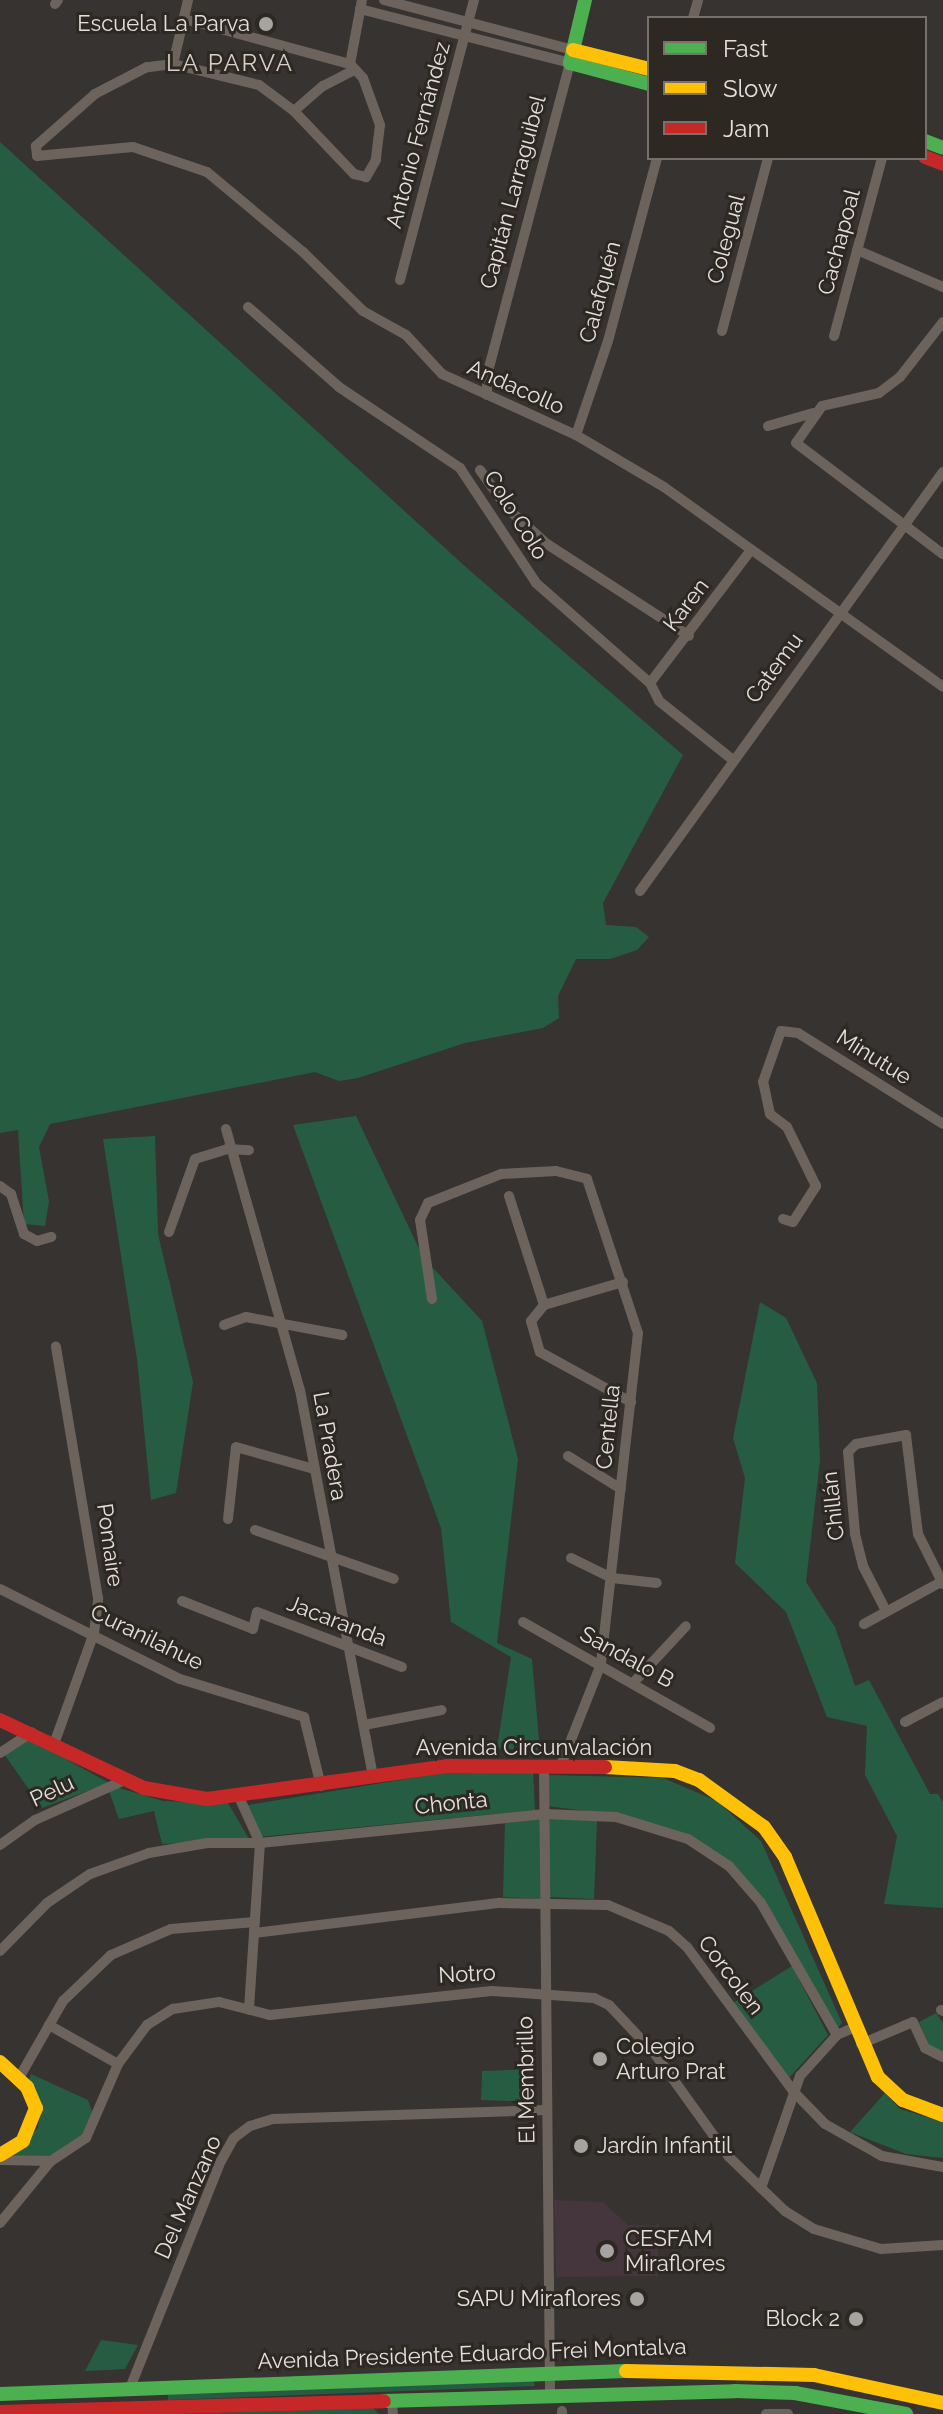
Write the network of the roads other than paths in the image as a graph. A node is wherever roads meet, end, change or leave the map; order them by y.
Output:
1 (188, 0) edge
2 (384, 0) edge
3 (474, 0) edge
4 (585, 0) edge
5 (361, 5) edge
6 (184, 19) junction
7 (469, 23) junction
8 (465, 36) junction
9 (571, 56) junction
10 (173, 64) junction
11 (352, 67) junction
12 (647, 69) edge
13 (647, 83) edge
14 (294, 111) junction
15 (656, 160) edge
16 (767, 160) edge
17 (881, 160) edge
18 (857, 250) junction
19 (400, 280) dead end
20 (943, 287) edge
21 (248, 307) dead end
22 (943, 322) edge
23 (722, 331) dead end
24 (834, 336) dead end
25 (487, 395) junction
26 (816, 411) junction
27 (768, 426) dead end
28 (576, 435) junction
29 (480, 470) dead end
30 (943, 472) edge
31 (903, 523) junction
32 (751, 550) junction
33 (943, 554) edge
34 (841, 611) junction
35 (689, 636) junction
36 (650, 683) junction
37 (943, 687) edge
38 (733, 760) junction
39 (640, 891) dead end
40 (943, 1124) edge
41 (226, 1129) dead end
42 (230, 1149) junction
43 (249, 1150) dead end
44 (0, 1186) edge
45 (509, 1196) dead end
46 (783, 1219) dead end
47 (169, 1232) dead end
48 (51, 1237) dead end
49 (623, 1282) junction
50 (432, 1299) dead end
51 (544, 1305) junction
52 (282, 1324) junction
53 (224, 1325) dead end
54 (342, 1335) dead end
55 (56, 1346) dead end
56 (631, 1402) junction
57 (568, 1456) dead end
58 (314, 1469) junction
59 (621, 1489) junction
60 (228, 1519) dead end
61 (255, 1530) dead end
62 (331, 1557) junction
63 (571, 1558) dead end
64 (612, 1578) junction
65 (394, 1579) dead end
66 (943, 1582) edge
67 (657, 1583) dead end
68 (0, 1589) edge
69 (182, 1601) dead end
70 (886, 1611) junction
71 (523, 1622) dead end
72 (864, 1624) dead end
73 (686, 1626) dead end
74 (94, 1633) junction
75 (349, 1646) junction
76 (601, 1664) junction
77 (402, 1667) dead end
78 (634, 1682) junction
79 (943, 1702) edge
80 (442, 1710) dead end
81 (0, 1720) edge
82 (905, 1722) dead end
83 (364, 1725) junction
84 (710, 1728) dead end
85 (32, 1732) junction
86 (54, 1744) junction
87 (0, 1753) edge
88 (544, 1765) junction
89 (561, 1765) junction
90 (373, 1775) junction
91 (125, 1780) junction
92 (321, 1786) junction
93 (239, 1797) junction
94 (545, 1814) junction
95 (260, 1843) junction
96 (0, 1845) edge
97 (543, 1901) junction
98 (254, 1927) junction
99 (0, 1951) edge
100 (544, 1993) junction
101 (249, 2010) junction
102 (49, 2025) junction
103 (855, 2027) junction
104 (837, 2035) junction
105 (861, 2044) junction
106 (943, 2057) edge
107 (0, 2062) edge
108 (118, 2064) junction
109 (19, 2078) junction
110 (793, 2091) junction
111 (546, 2110) junction
112 (943, 2115) edge
113 (0, 2158) edge
114 (51, 2161) junction
115 (943, 2167) edge
116 (761, 2188) junction
117 (0, 2223) edge
118 (943, 2245) edge
119 (549, 2372) junction
120 (130, 2388) junction
121 (0, 2394) edge
122 (550, 2394) junction
123 (943, 2403) edge
124 (392, 2407) edge
125 (0, 2412) edge
126 (766, 2414) edge
127 (788, 2414) edge
128 (906, 2414) edge

1 - 6 street
2 - 7 street
3 - 7 street, Antonio Fernández
4 - 9 main road, Capitán Larraguibel
5 - 8 street
5 - 11 street
6 - 10 street
6 - 11 street
7 - 8 street, Antonio Fernández
7 - 9 street
8 - 9 street
8 - 19 street, Antonio Fernández
9 - 12 main road
9 - 13 main road
9 - 25 street, Capitán Larraguibel
10 - 14 street
10 - 25 street, Andacollo
11 - 14 street
11 - 14 street
15 - 28 street, Calafquén
16 - 23 street, Colegual
17 - 18 street, Cachapoal
18 - 20 street
18 - 24 street, Cachapoal
21 - 36 street, Colo Colo
22 - 26 street
25 - 28 street, Andacollo
26 - 27 street
26 - 31 street
28 - 32 street, Andacollo
29 - 35 street, Colo Colo
30 - 31 street, Catemu
31 - 33 street
31 - 34 street, Catemu
32 - 34 street, Andacollo
32 - 35 street, Karen
34 - 37 street, Andacollo
34 - 38 street, Catemu
35 - 36 street, Karen
36 - 38 street, Colo Colo
38 - 39 street, Catemu
40 - 46 street, Minutue
41 - 42 street, La Pradera
42 - 43 street
42 - 47 street
42 - 52 street, La Pradera
44 - 48 street
45 - 51 street
49 - 50 street, Centella
49 - 51 street
49 - 56 street, Centella
51 - 56 street
52 - 53 street
52 - 54 street
52 - 58 street, La Pradera
55 - 74 street, Pomaire
56 - 59 street, Centella
57 - 59 street
58 - 60 street
58 - 62 street, La Pradera
59 - 64 street, Centella
61 - 62 street
62 - 65 street
62 - 75 street, La Pradera
63 - 64 street
64 - 67 street
64 - 76 street, Centella
66 - 70 street
66 - 70 street, Chillán
68 - 74 street, Curanilahue
69 - 75 street, Jacaranda
70 - 72 street
71 - 76 street, Sandalo B
73 - 78 street
74 - 86 street, Pomaire
74 - 92 street, Curanilahue
75 - 77 street, Jacaranda
75 - 83 street, La Pradera
76 - 78 street, Sandalo B
76 - 89 street, Centella
78 - 84 street, Sandalo B
79 - 82 street
80 - 83 street
81 - 85 main road, Avenida Circunvalación
83 - 90 street, La Pradera
85 - 86 main road, Avenida Circunvalación
85 - 87 street
86 - 91 main road, Avenida Circunvalación
88 - 89 main road, Avenida Circunvalación
88 - 90 main road, Avenida Circunvalación
88 - 94 street, El Membrillo
89 - 103 main road, Avenida Circunvalación
90 - 92 main road, Avenida Circunvalación
91 - 93 main road, Avenida Circunvalación
91 - 96 street, Pelu
92 - 93 main road, Avenida Circunvalación
93 - 95 street
94 - 95 street, Chonta
94 - 97 street, El Membrillo
94 - 104 street, Chonta
95 - 98 street
95 - 99 street, Chonta
97 - 98 street, Corcolen
97 - 100 street, El Membrillo
97 - 110 street, Corcolen
98 - 101 street
98 - 102 street, Corcolen
100 - 101 street, Notro
100 - 111 street, El Membrillo
100 - 116 street, Notro
101 - 108 street, Notro
102 - 108 street
102 - 109 street, Corcolen
103 - 104 street
103 - 105 main road, Avenida Circunvalación
104 - 110 street
105 - 106 street
105 - 112 main road, Avenida Circunvalación
107 - 109 main road
108 - 114 street, Notro
109 - 113 main road
110 - 115 street, Corcolen
110 - 116 street
111 - 119 street, El Membrillo
111 - 120 street, Del Manzano
113 - 114 street
114 - 117 street, Notro
116 - 118 street, Notro
119 - 120 main road, Avenida Presidente Eduardo Frei Montalva
119 - 122 street, El Membrillo
119 - 123 main road, Avenida Presidente Eduardo Frei Montalva
120 - 121 main road, Avenida Presidente Eduardo Frei Montalva
122 - 124 main road, Avenida Presidente Eduardo Frei Montalva
122 - 128 main road, Avenida Presidente Eduardo Frei Montalva
124 - 125 main road, Avenida Presidente Eduardo Frei Montalva
126 - 127 street

